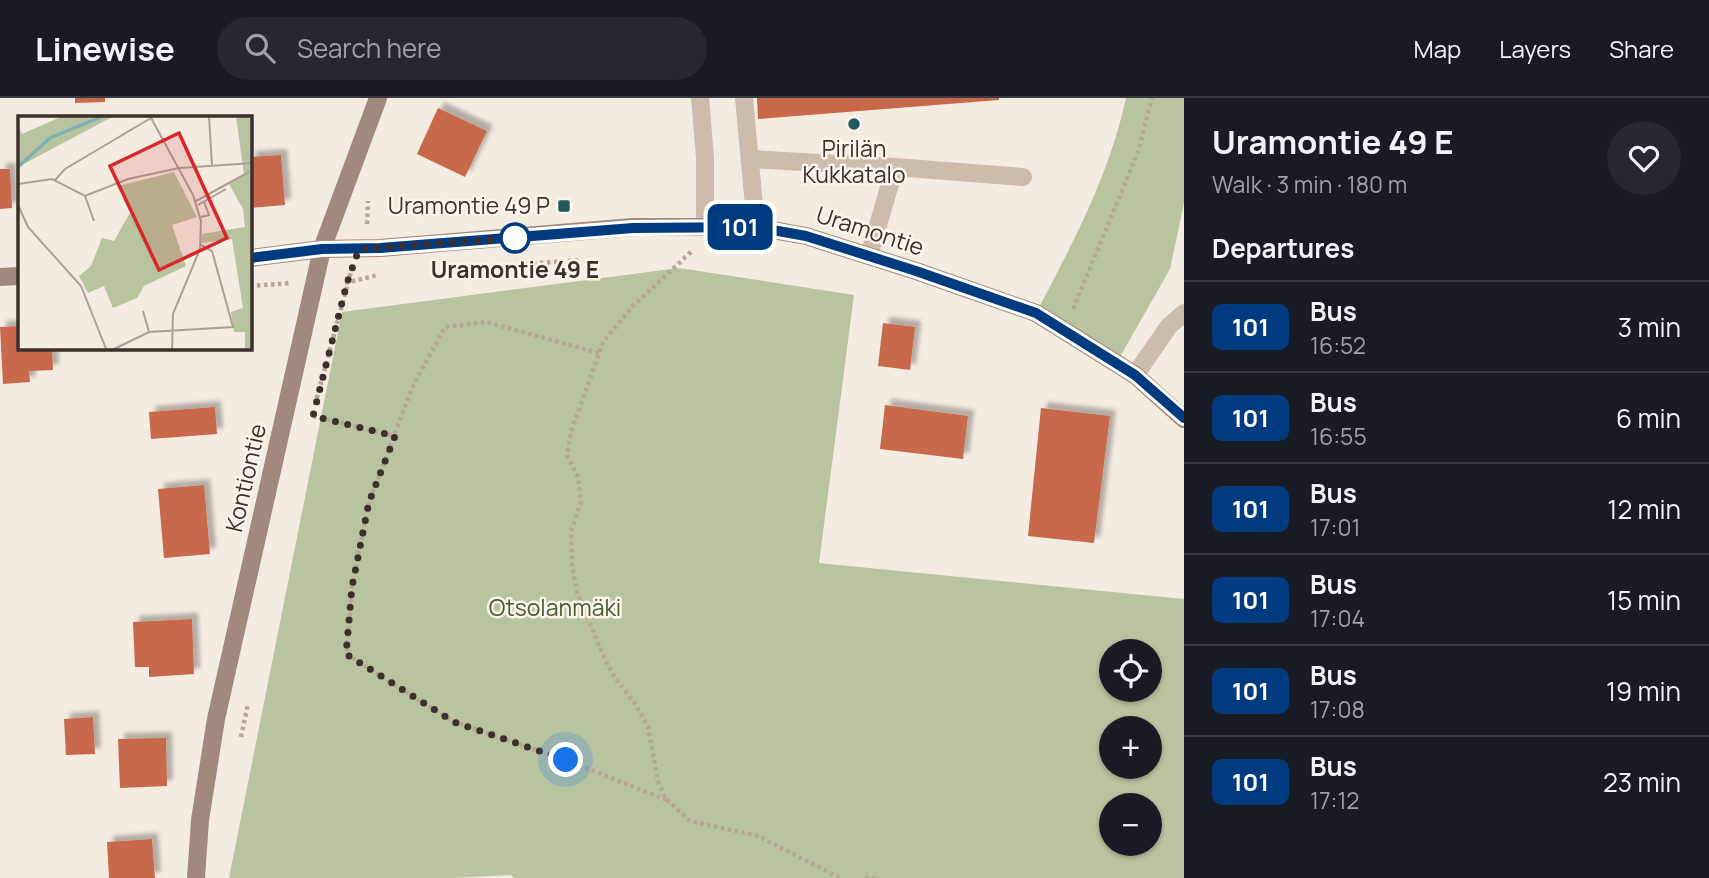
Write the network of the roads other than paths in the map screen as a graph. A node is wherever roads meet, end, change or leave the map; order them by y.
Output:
1 (378, 98) edge
2 (700, 98) edge
3 (744, 98) edge
4 (750, 159) junction
5 (895, 167) junction
6 (1023, 177) dead end
7 (756, 227) junction
8 (705, 228) junction
9 (322, 249) junction
10 (869, 256) junction
11 (252, 258) edge
12 (18, 276) edge
13 (0, 277) edge
14 (1184, 313) edge
15 (1135, 375) junction
16 (1184, 418) edge
17 (196, 878) edge

1 - 9 street, Kontiontie
2 - 8 street
3 - 4 street
4 - 5 street
4 - 7 street
5 - 6 street
5 - 10 street
7 - 8 street, Uramontie
7 - 10 street, Uramontie
8 - 9 street, Uramontie
9 - 11 street, Uramontie
9 - 17 street, Kontiontie
10 - 15 street, Uramontie
12 - 13 street
14 - 15 street
15 - 16 street, Uramontie

